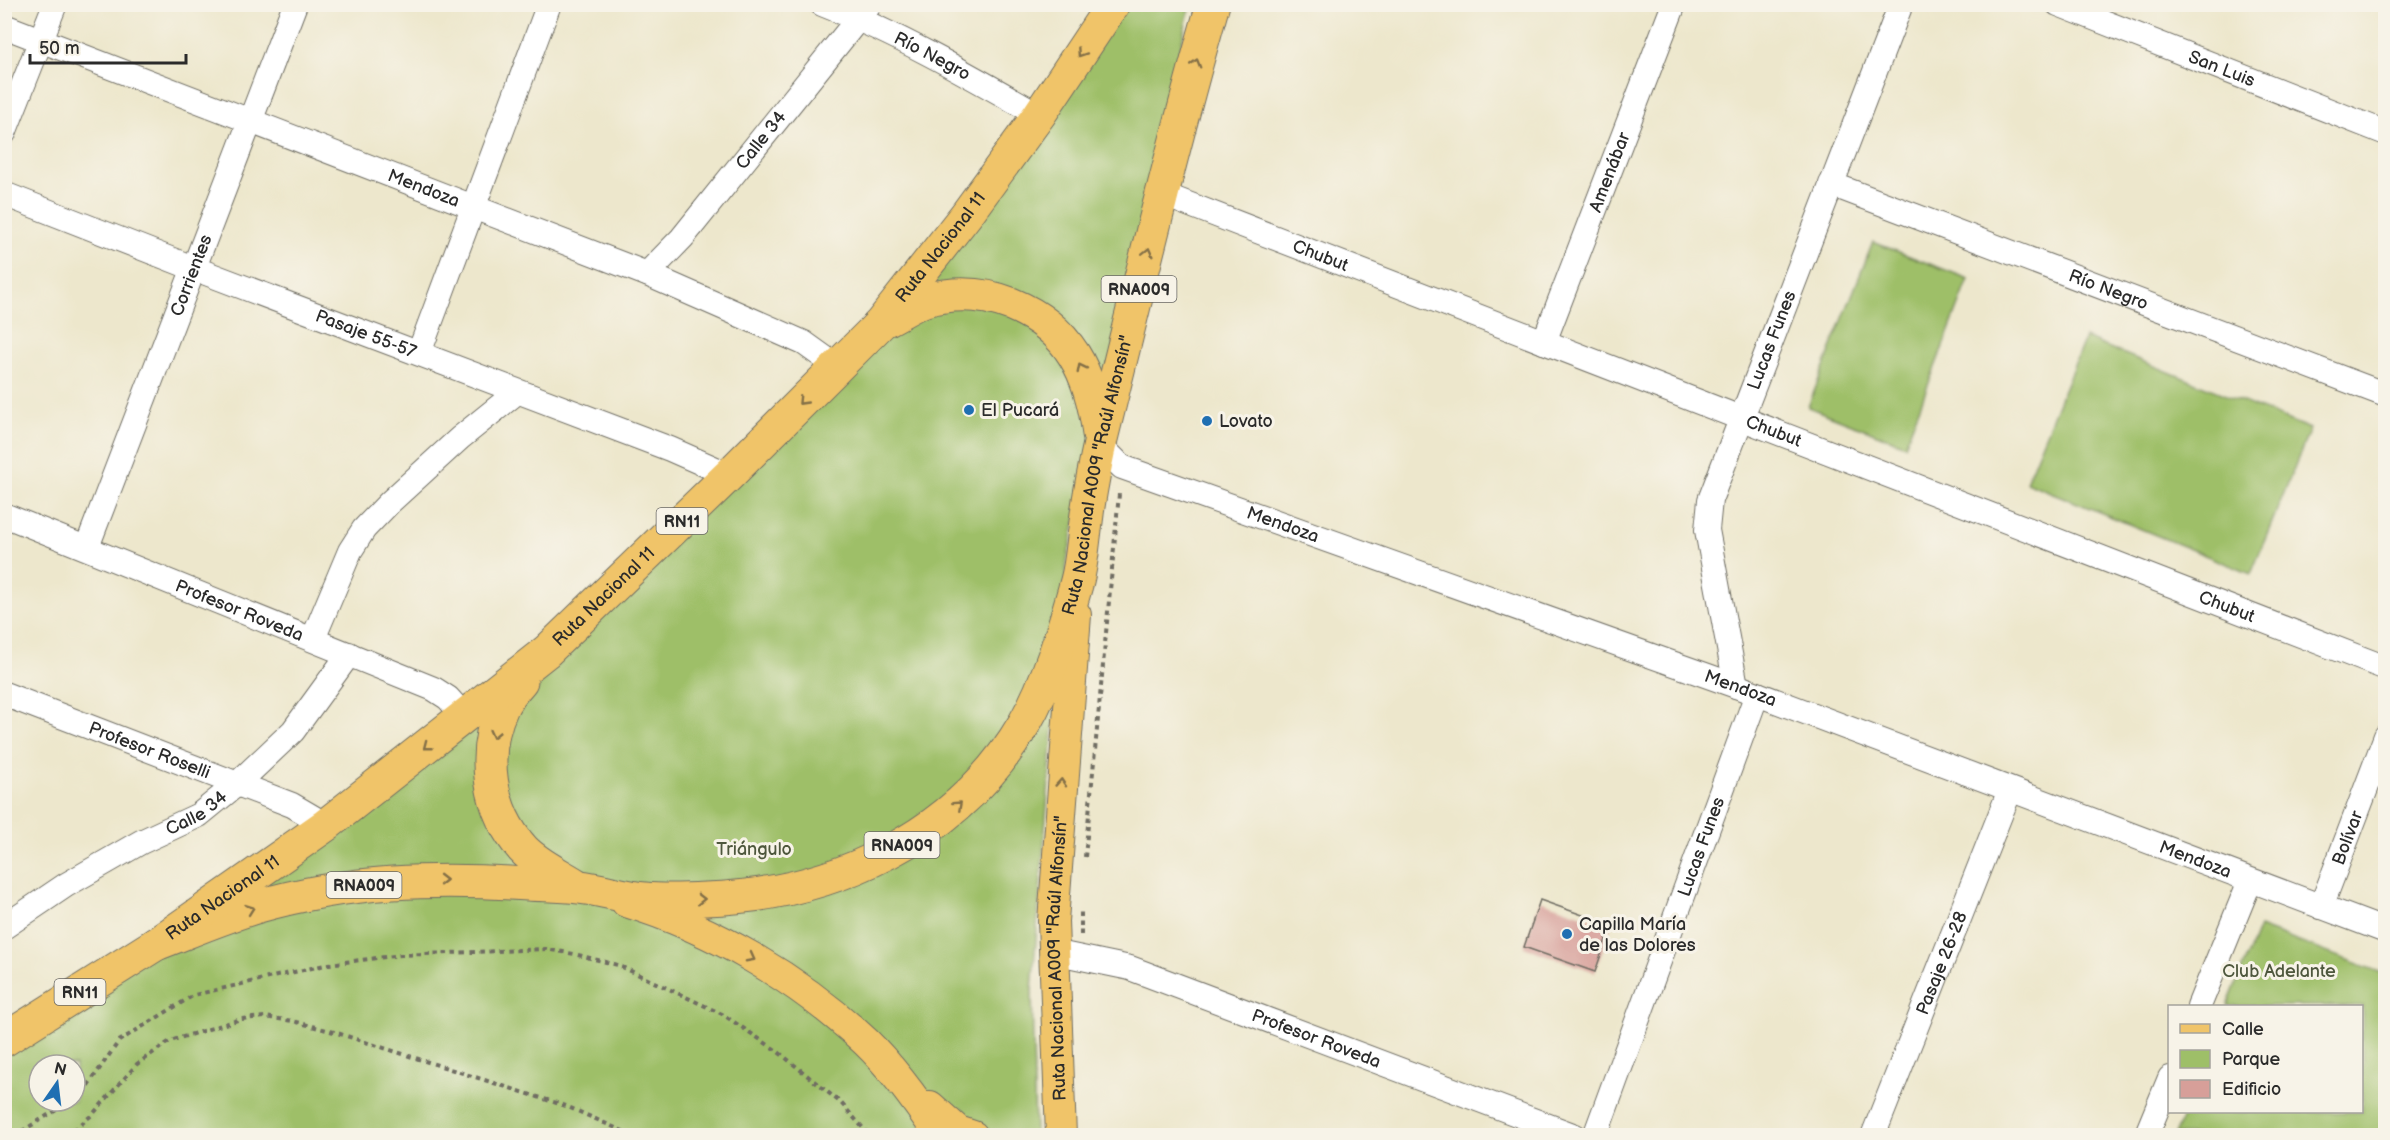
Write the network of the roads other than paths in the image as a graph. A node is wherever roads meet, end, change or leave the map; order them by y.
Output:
1 (55, 4) edge
2 (295, 4) edge
3 (549, 4) edge
4 (822, 4) edge
5 (1113, 4) edge
6 (1213, 4) edge
7 (1674, 4) edge
8 (1901, 4) edge
9 (2058, 4) edge
10 (865, 12) edge
11 (4, 26) edge
12 (41, 40) junction
13 (1039, 115) junction
14 (250, 120) junction
15 (4, 133) edge
16 (2385, 133) edge
17 (1831, 184) junction
18 (4, 194) edge
19 (1162, 194) junction
20 (475, 206) junction
21 (193, 268) junction
22 (647, 274) junction
23 (881, 323) junction
24 (1544, 342) junction
25 (419, 353) junction
26 (836, 366) junction
27 (517, 392) junction
28 (2385, 395) edge
29 (1741, 420) junction
30 (1111, 456) junction
31 (729, 476) junction
32 (4, 515) edge
33 (87, 547) junction
34 (1079, 576) junction
35 (313, 639) junction
36 (547, 651) junction
37 (349, 654) junction
38 (2385, 668) edge
39 (1747, 690) junction
40 (4, 694) edge
41 (465, 717) junction
42 (2385, 736) edge
43 (237, 784) junction
44 (2010, 790) junction
45 (326, 825) junction
46 (2250, 881) junction
47 (581, 887) junction
48 (2321, 907) junction
49 (4, 927) edge
50 (2385, 931) edge
51 (156, 944) junction
52 (1067, 954) junction
53 (2199, 1005) edge
54 (4, 1040) edge
55 (898, 1079) junction
56 (2168, 1081) edge
57 (1056, 1133) edge
58 (940, 1136) edge
59 (973, 1136) edge
60 (1575, 1136) edge
61 (1595, 1136) edge
62 (1873, 1136) edge
63 (2146, 1136) edge

1 - 12 street
2 - 14 street, Corrientes
3 - 20 street
4 - 10 street, Río Negro
5 -> 13 highway, Ruta Nacional 11 / RN11
19 -> 6 highway, Ruta Nacional A009 "Raúl Alfonsín" / RNA009
7 - 24 street, Amenábar
8 - 17 street, Lucas Funes
9 - 16 street, San Luis
10 - 13 street, Río Negro
10 - 22 street, Calle 34
11 - 12 street, Mendoza
12 - 14 street, Mendoza
12 - 15 street
13 - 23 highway, Ruta Nacional 11 / RN11
14 - 20 street, Mendoza
14 - 21 street, Corrientes
17 - 28 street, Río Negro
17 - 29 street, Lucas Funes
18 - 21 street, Pasaje 55-57
19 - 24 street, Chubut
30 -> 19 highway, Ruta Nacional A009 "Raúl Alfonsín" / RNA009
20 - 22 street, Mendoza
20 - 25 street
21 - 25 street, Pasaje 55-57
21 - 33 street, Corrientes
22 - 26 street, Mendoza
23 - 26 highway, Ruta Nacional 11 / RN11
30 -> 23 highway, RNA009
24 - 29 street, Chubut
25 - 27 street, Pasaje 55-57
26 -> 31 highway, Ruta Nacional 11 / RN11
27 - 31 street, Pasaje 55-57
27 - 35 street
29 - 38 street, Chubut
29 - 39 street, Lucas Funes
30 - 34 highway, Ruta Nacional A009 "Raúl Alfonsín" / RNA009
30 - 39 street, Mendoza
31 - 36 highway, Ruta Nacional 11 / RN11
32 - 33 street, Profesor Roveda
33 - 35 street, Profesor Roveda
47 -> 34 highway, RNA009
52 -> 34 main road, Ruta Nacional A009 "Raúl Alfonsín" / RNA009
35 - 37 street, Profesor Roveda
36 - 41 highway, Ruta Nacional 11 / RN11
36 -> 47 highway, RNA009
37 - 41 street, Profesor Roveda
37 - 43 street, Calle 34
39 - 44 street, Mendoza
39 - 61 street, Lucas Funes
40 - 43 street, Profesor Roselli
41 -> 45 highway, Ruta Nacional 11 / RN11
42 - 48 street, Bolívar
43 - 45 street, Profesor Roselli
43 - 49 street, Calle 34
44 - 46 street, Mendoza
44 - 62 street, Pasaje 26-28
45 - 51 highway, Ruta Nacional 11 / RN11
46 - 48 street, Mendoza
46 - 53 street
51 -> 47 highway, RNA009
47 -> 55 main road, RNA009
48 - 50 street, Mendoza
51 - 54 highway, RN11
52 - 57 main road, Ruta Nacional A009 "Raúl Alfonsín" / RNA009
52 - 60 street, Profesor Roveda
55 - 58 main road, RNA009
55 - 59 main road
56 - 63 street

